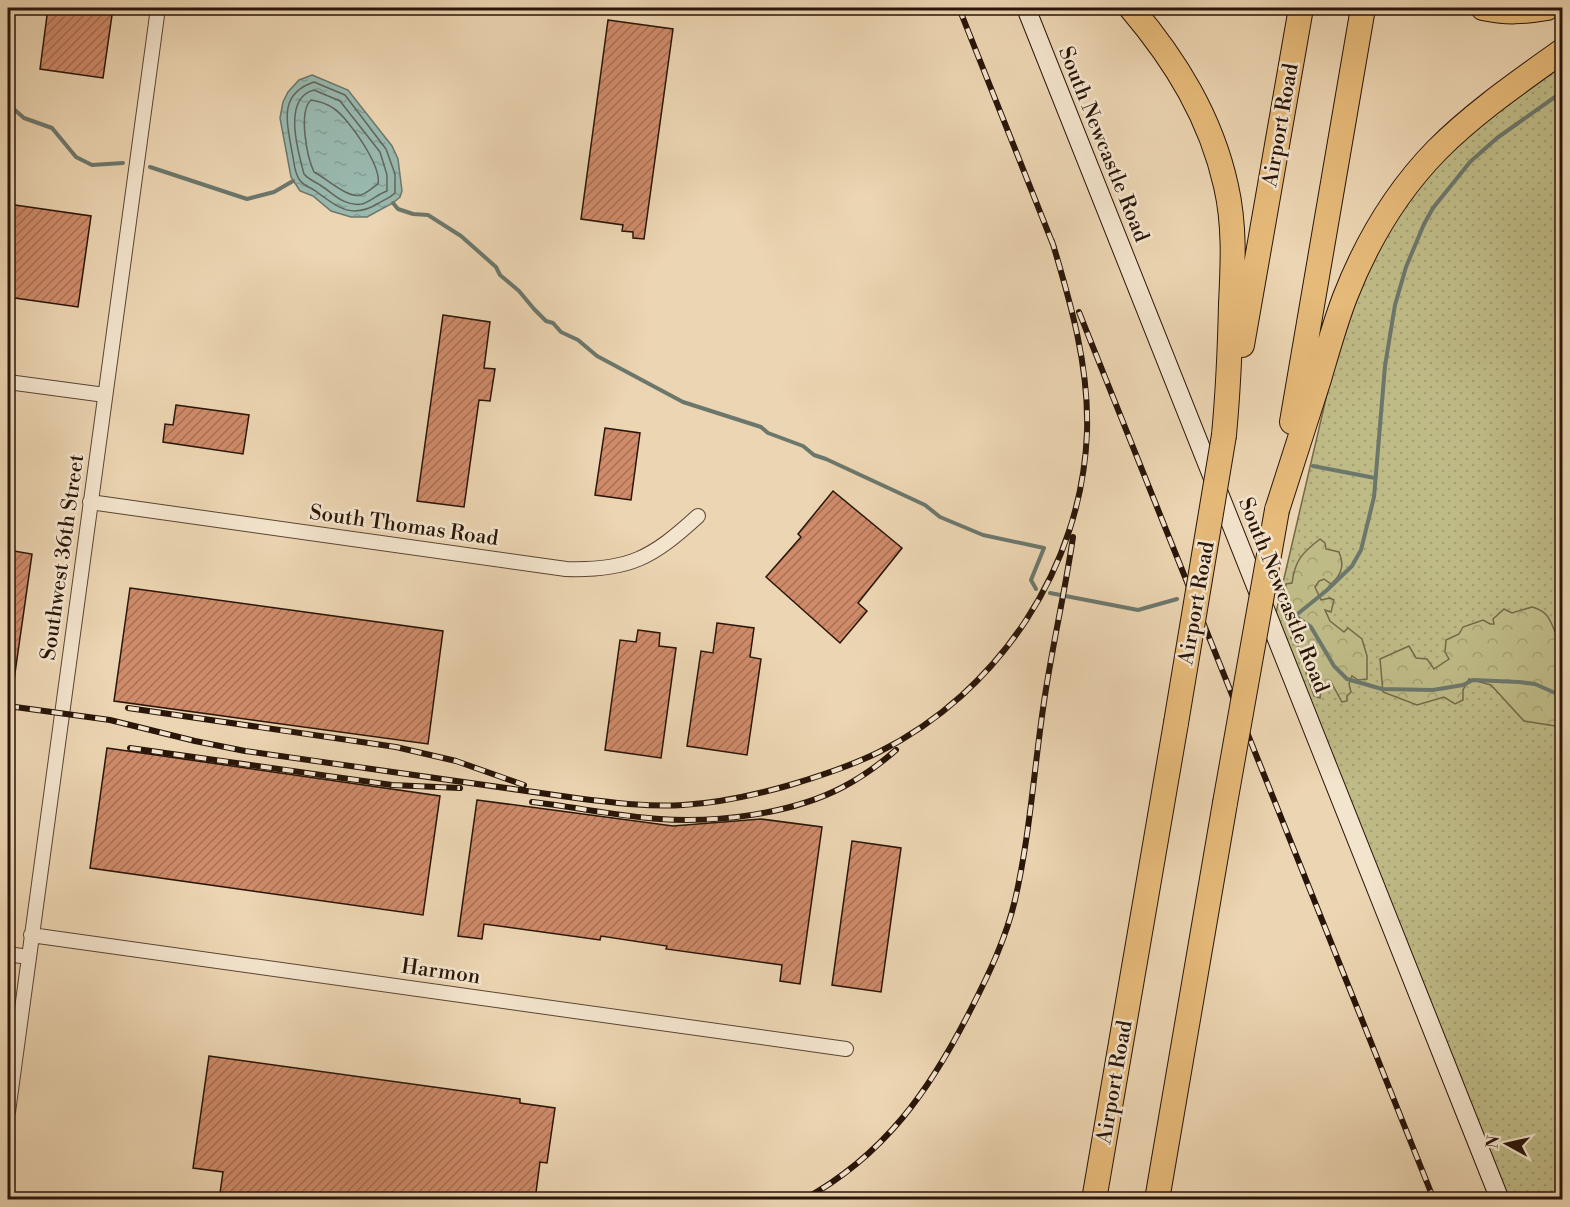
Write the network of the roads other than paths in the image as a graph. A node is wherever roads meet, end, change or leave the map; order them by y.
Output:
1 (158, 8) edge
2 (1026, 8) edge
3 (1131, 8) edge
4 (1301, 8) edge
5 (1363, 8) edge
6 (1483, 8) edge
7 (1547, 8) edge
8 (1563, 51) edge
9 (8, 382) edge
10 (1232, 386) junction
11 (105, 395) junction
12 (90, 502) junction
13 (1277, 510) junction
14 (698, 516) dead end
15 (31, 935) junction
16 (8, 954) edge
17 (28, 957) junction
18 (846, 1049) dead end
19 (8, 1112) edge
20 (1094, 1200) edge
21 (1157, 1200) edge
22 (1500, 1200) edge

1 - 11 street, Southwest 36th Street
2 - 22 street, South Newcastle Road
3 - 10 highway
4 - 10 highway, Airport Road
5 - 13 highway
6 - 7 highway
8 - 13 highway
9 - 11 street
10 - 20 highway, Airport Road, bridge
11 - 12 street, Southwest 36th Street
12 - 14 street, South Thomas Road
12 - 15 street, Southwest 36th Street
13 - 21 highway, bridge
15 - 17 street, Southwest 36th Street
15 - 18 street, Harmon
16 - 17 street
17 - 19 street, Southwest 36th Street

